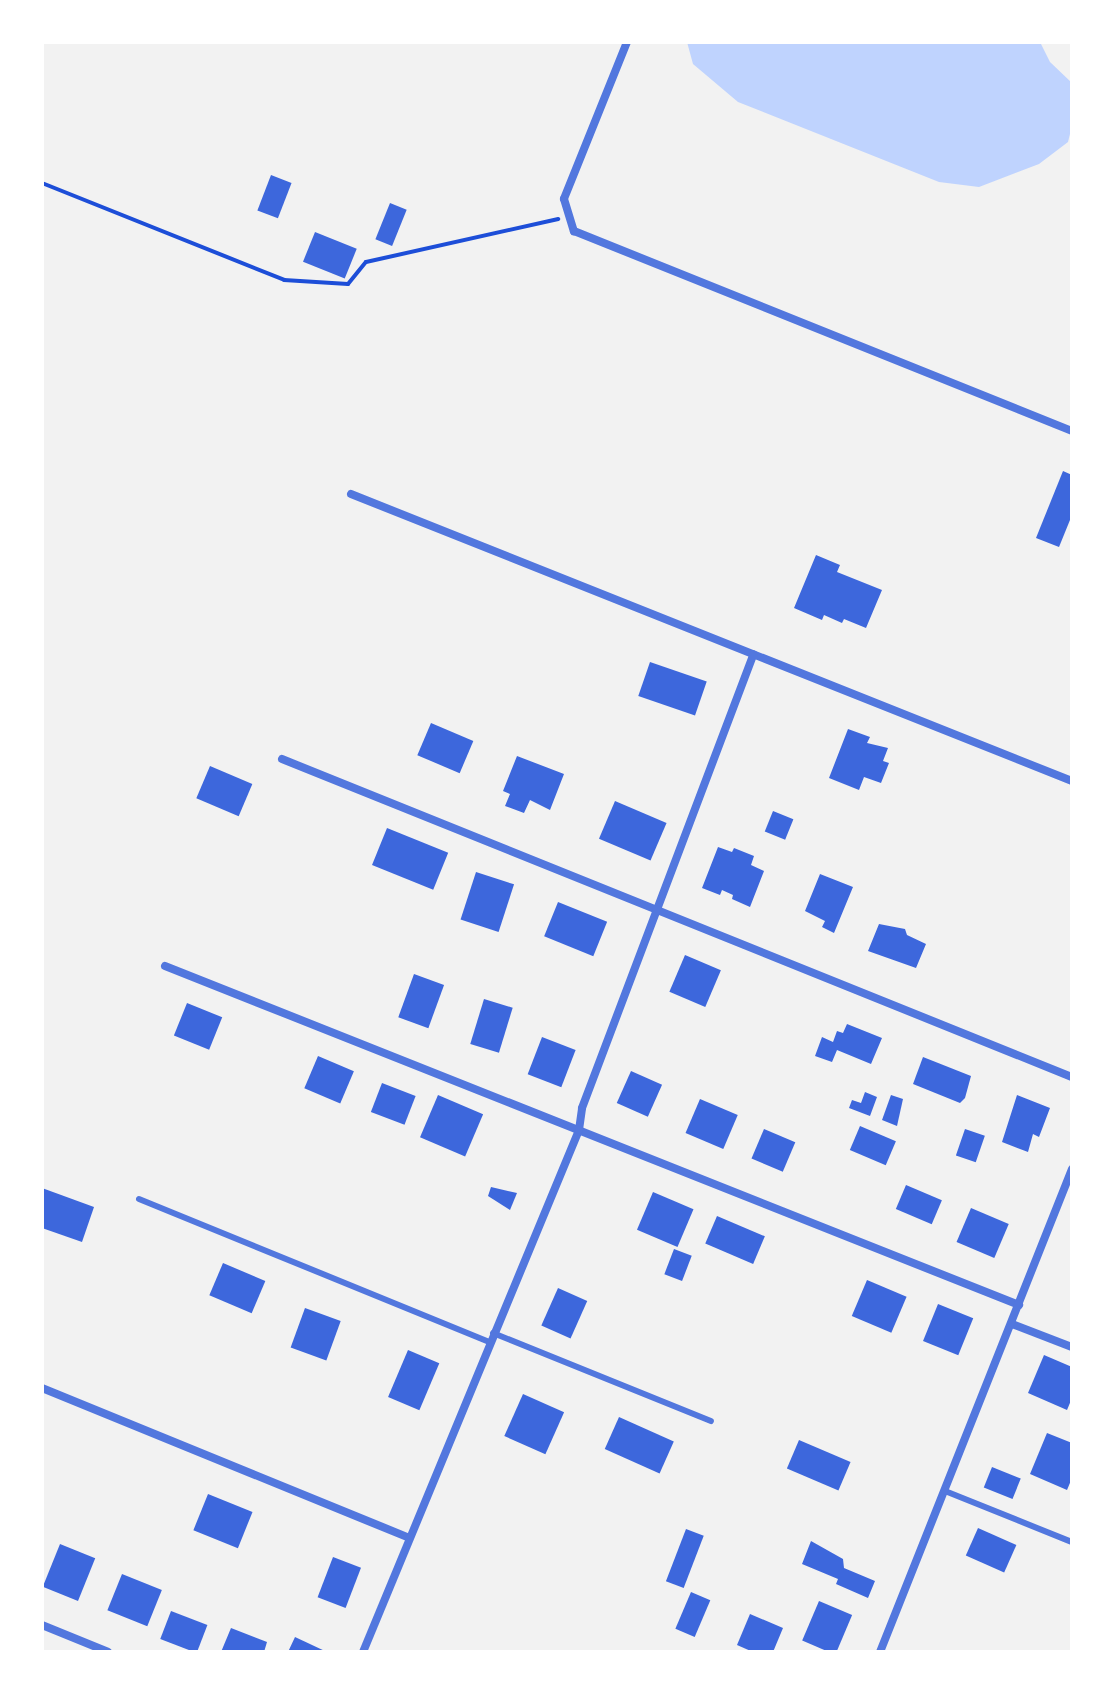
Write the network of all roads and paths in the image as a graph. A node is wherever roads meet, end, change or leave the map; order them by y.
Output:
1 (627, 42) edge
2 (42, 183) edge
3 (570, 216) junction
4 (1072, 431) edge
5 (351, 494) dead end
6 (754, 654) junction
7 (282, 759) dead end
8 (1072, 781) edge
9 (656, 910) junction
10 (165, 966) dead end
11 (1072, 1077) edge
12 (579, 1130) junction
13 (1072, 1169) edge
14 (139, 1199) dead end
15 (1019, 1305) junction
16 (1012, 1324) junction
17 (492, 1337) junction
18 (1072, 1347) edge
19 (42, 1388) edge
20 (711, 1421) dead end
21 (945, 1491) junction
22 (409, 1538) junction
23 (1072, 1542) edge
24 (42, 1625) edge
25 (108, 1652) edge
26 (363, 1652) edge
27 (880, 1652) edge

1 - 3 street
2 - 3 path
3 - 4 street
5 - 6 street
6 - 8 street
6 - 9 street
7 - 9 street
9 - 11 street
9 - 12 street
10 - 12 street
12 - 15 street
12 - 17 street
13 - 15 street
14 - 17 lane
15 - 16 street
16 - 18 street
16 - 21 street
17 - 20 lane
17 - 22 street
19 - 22 street
21 - 23 lane
21 - 27 street
22 - 26 street
24 - 25 street

